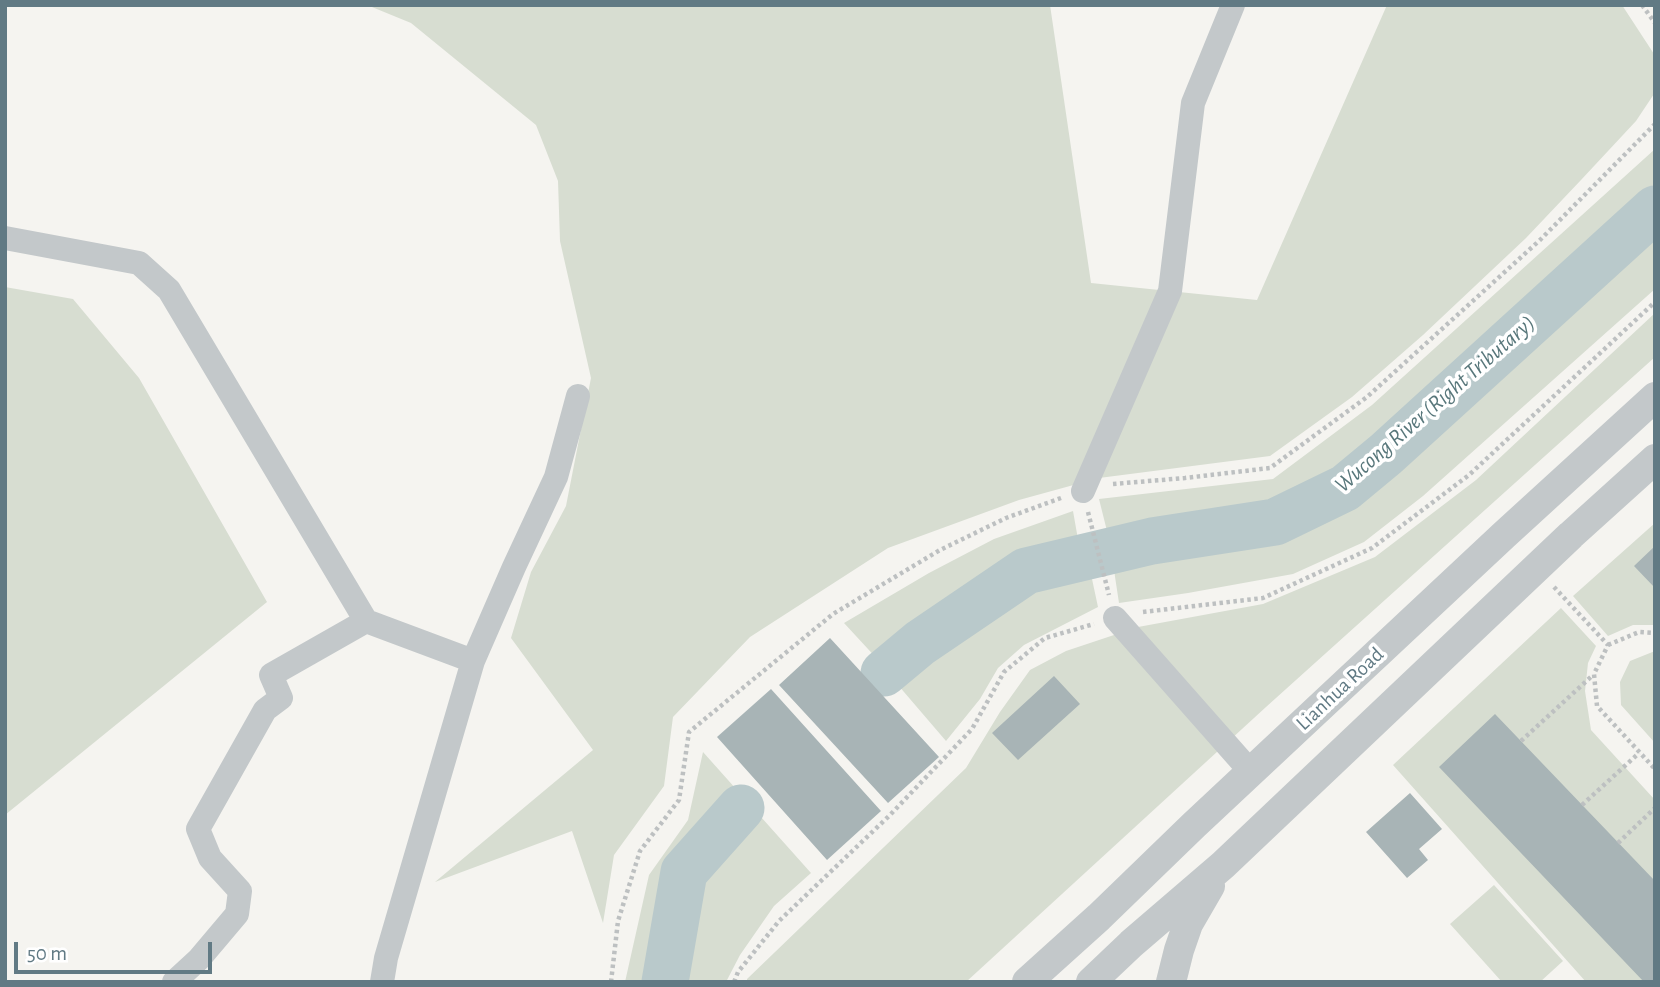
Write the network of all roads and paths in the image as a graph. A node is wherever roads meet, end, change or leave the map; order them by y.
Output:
1 (1233, 5) edge
2 (1642, 5) edge
3 (1655, 23) edge
4 (1655, 124) edge
5 (5, 238) edge
6 (1655, 302) edge
7 (578, 396) dead end
8 (1655, 397) edge
9 (1655, 459) edge
10 (1085, 498) junction
11 (1554, 587) dead end
12 (1113, 611) junction
13 (366, 621) junction
14 (1655, 633) edge
15 (1608, 646) junction
16 (473, 660) junction
17 (1594, 674) junction
18 (1521, 741) dead end
19 (1639, 753) junction
20 (1655, 769) edge
21 (1251, 772) junction
22 (1582, 805) dead end
23 (1655, 808) edge
24 (1618, 843) dead end
25 (1223, 865) junction
26 (1041, 977) edge
27 (174, 982) edge
28 (382, 982) edge
29 (611, 982) edge
30 (734, 982) edge
31 (1091, 982) edge
32 (1171, 982) edge

1 - 10 street
2 - 3 path
4 - 10 path
5 - 13 street
6 - 12 path
7 - 16 street
8 - 21 street, Lianhua Road
9 - 25 street
10 - 12 path
10 - 29 path
11 - 15 path
12 - 21 street
12 - 30 path
13 - 16 street
13 - 27 street
14 - 15 path
15 - 17 path
16 - 28 street
17 - 18 path
17 - 19 path
19 - 20 path
19 - 22 path
21 - 26 street, Lianhua Road
23 - 24 path
25 - 31 street
25 - 32 street

